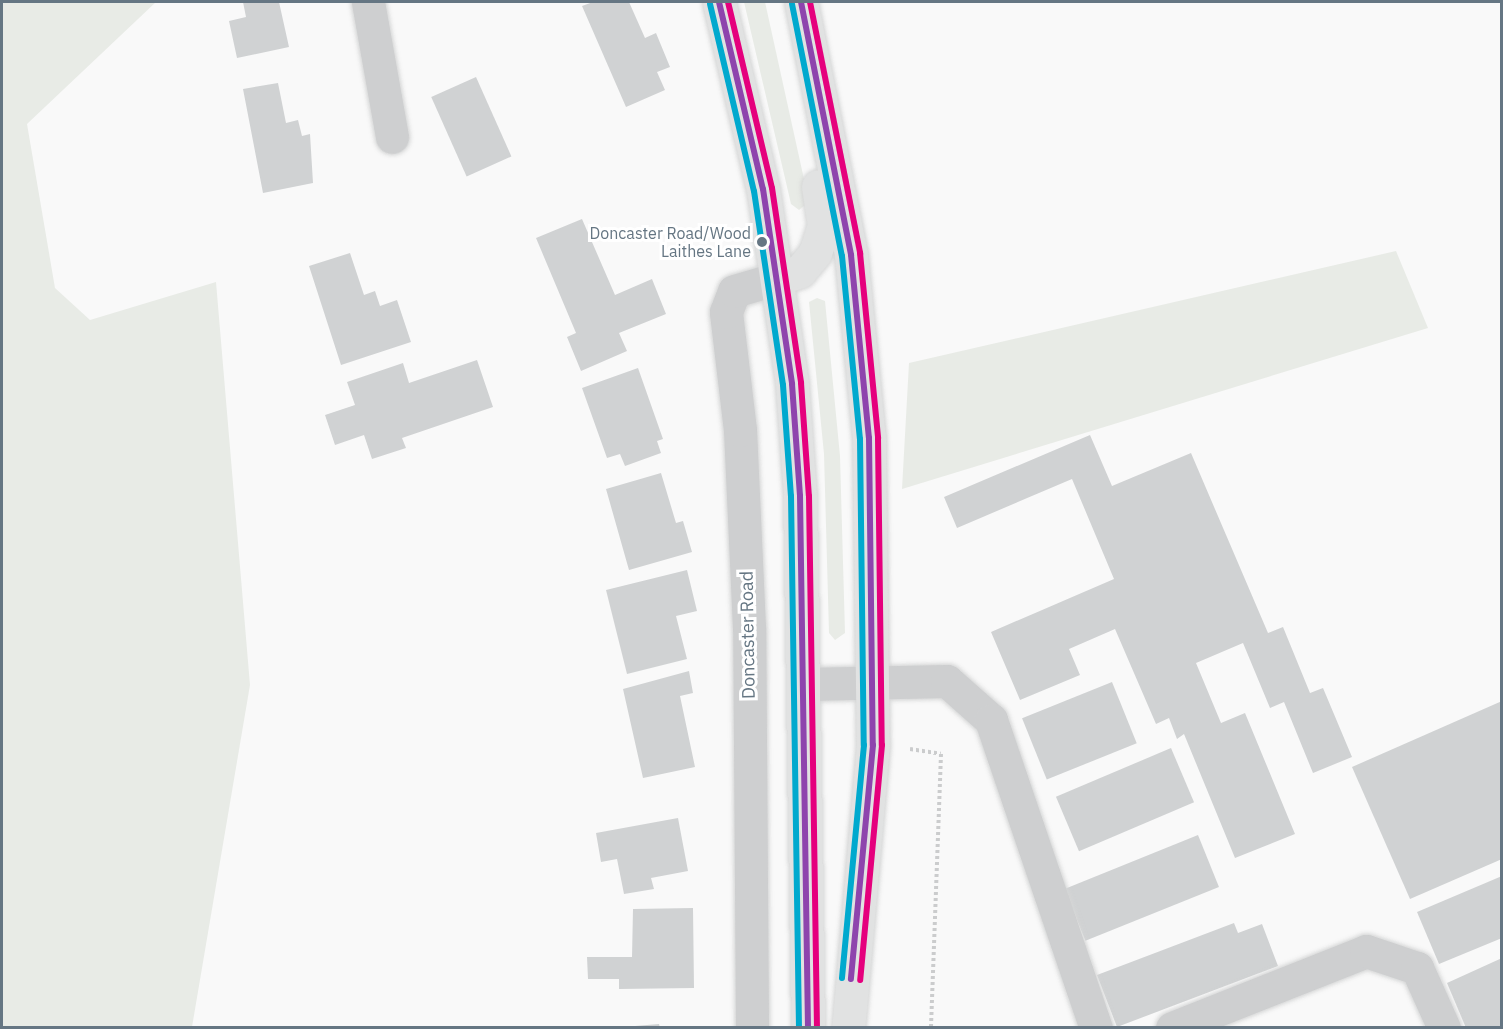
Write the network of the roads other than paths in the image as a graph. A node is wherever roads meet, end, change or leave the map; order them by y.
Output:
1 (368, 2) edge
2 (719, 2) edge
3 (801, 2) edge
4 (821, 92) junction
5 (392, 137) dead end
6 (778, 278) junction
7 (875, 681) junction
8 (804, 684) junction
9 (752, 1028) edge
10 (808, 1028) edge
11 (848, 1028) edge
12 (1096, 1028) edge
13 (1172, 1028) edge
14 (1444, 1028) edge

1 - 5 street
2 - 6 highway
3 - 4 highway
4 - 6 highway
4 - 7 highway
6 - 8 highway
6 - 9 street, Doncaster Road
7 - 8 street
7 - 11 highway
7 - 12 street
8 - 10 highway
13 - 14 street

